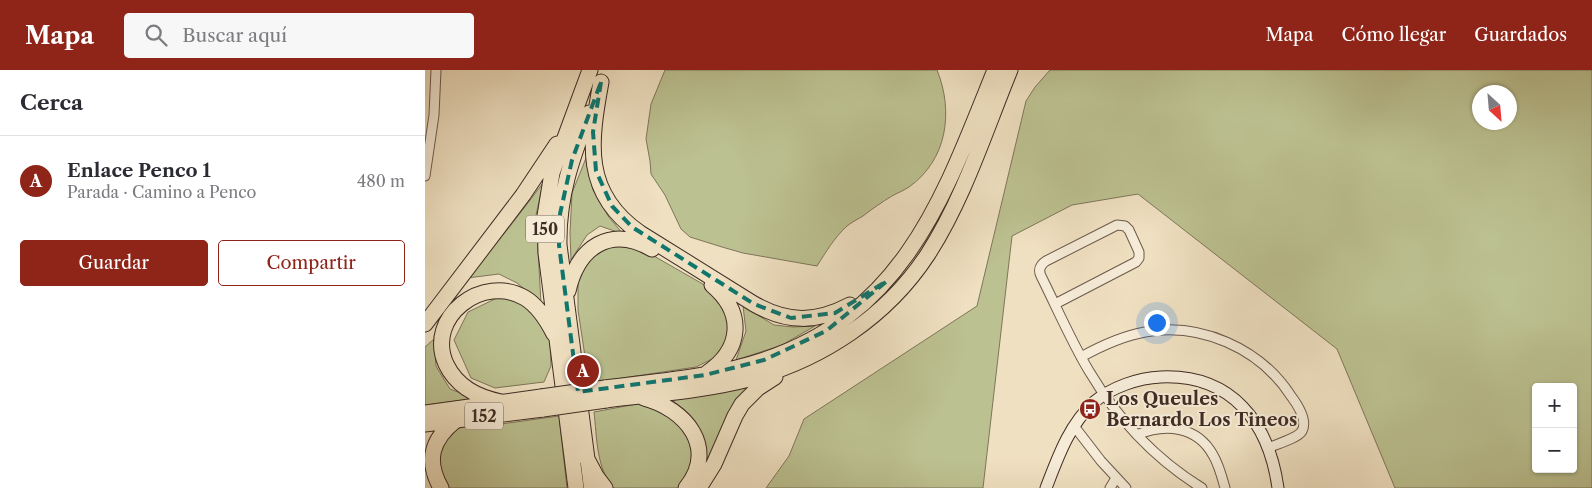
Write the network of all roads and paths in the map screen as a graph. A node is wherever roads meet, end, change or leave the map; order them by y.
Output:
1 (436, 70) edge
2 (590, 70) edge
3 (995, 70) edge
4 (1010, 70) edge
5 (603, 76) edge
6 (571, 120) junction
7 (425, 176) edge
8 (887, 281) junction
9 (566, 300) junction
10 (1055, 304) junction
11 (425, 324) edge
12 (557, 343) junction
13 (1081, 357) junction
14 (800, 362) junction
15 (705, 374) junction
16 (605, 394) junction
17 (1105, 395) junction
18 (638, 396) junction
19 (572, 397) junction
20 (501, 402) junction
21 (542, 403) junction
22 (425, 413) edge
23 (457, 420) junction
24 (425, 424) edge
25 (1074, 426) junction
26 (1137, 435) junction
27 (1268, 448) junction
28 (587, 459) junction
29 (1117, 478) junction
30 (441, 488) edge
31 (576, 488) edge
32 (591, 488) edge
33 (605, 488) edge
34 (686, 488) edge
35 (699, 488) edge
36 (1046, 488) edge
37 (1110, 488) edge
38 (1126, 488) edge
39 (1202, 488) edge
40 (1225, 488) edge
41 (1278, 488) edge

1 - 7 street
2 - 6 highway, 150
3 - 8 highway
4 - 14 highway
5 - 8 highway
5 - 9 highway, 150
6 - 11 highway
6 - 12 highway, 150
8 - 15 highway
9 - 15 highway
9 - 19 highway, 150
10 - 10 street
10 - 13 street
12 - 19 highway, 150
12 - 20 highway
13 - 17 street
13 - 27 street
14 - 18 highway
14 - 35 highway
15 - 16 highway
16 - 18 highway
16 - 21 highway, bridge
17 - 25 street
17 - 26 street
17 - 27 street
18 - 34 highway
19 - 28 highway
19 - 31 highway
20 - 21 highway, 152
20 - 22 highway, 152
21 - 23 highway, 152
23 - 24 highway, 152
23 - 30 highway
25 - 29 street
25 - 36 street
26 - 39 street
26 - 40 street
27 - 41 street
28 - 32 main road
28 - 33 highway
29 - 37 street
29 - 38 street

